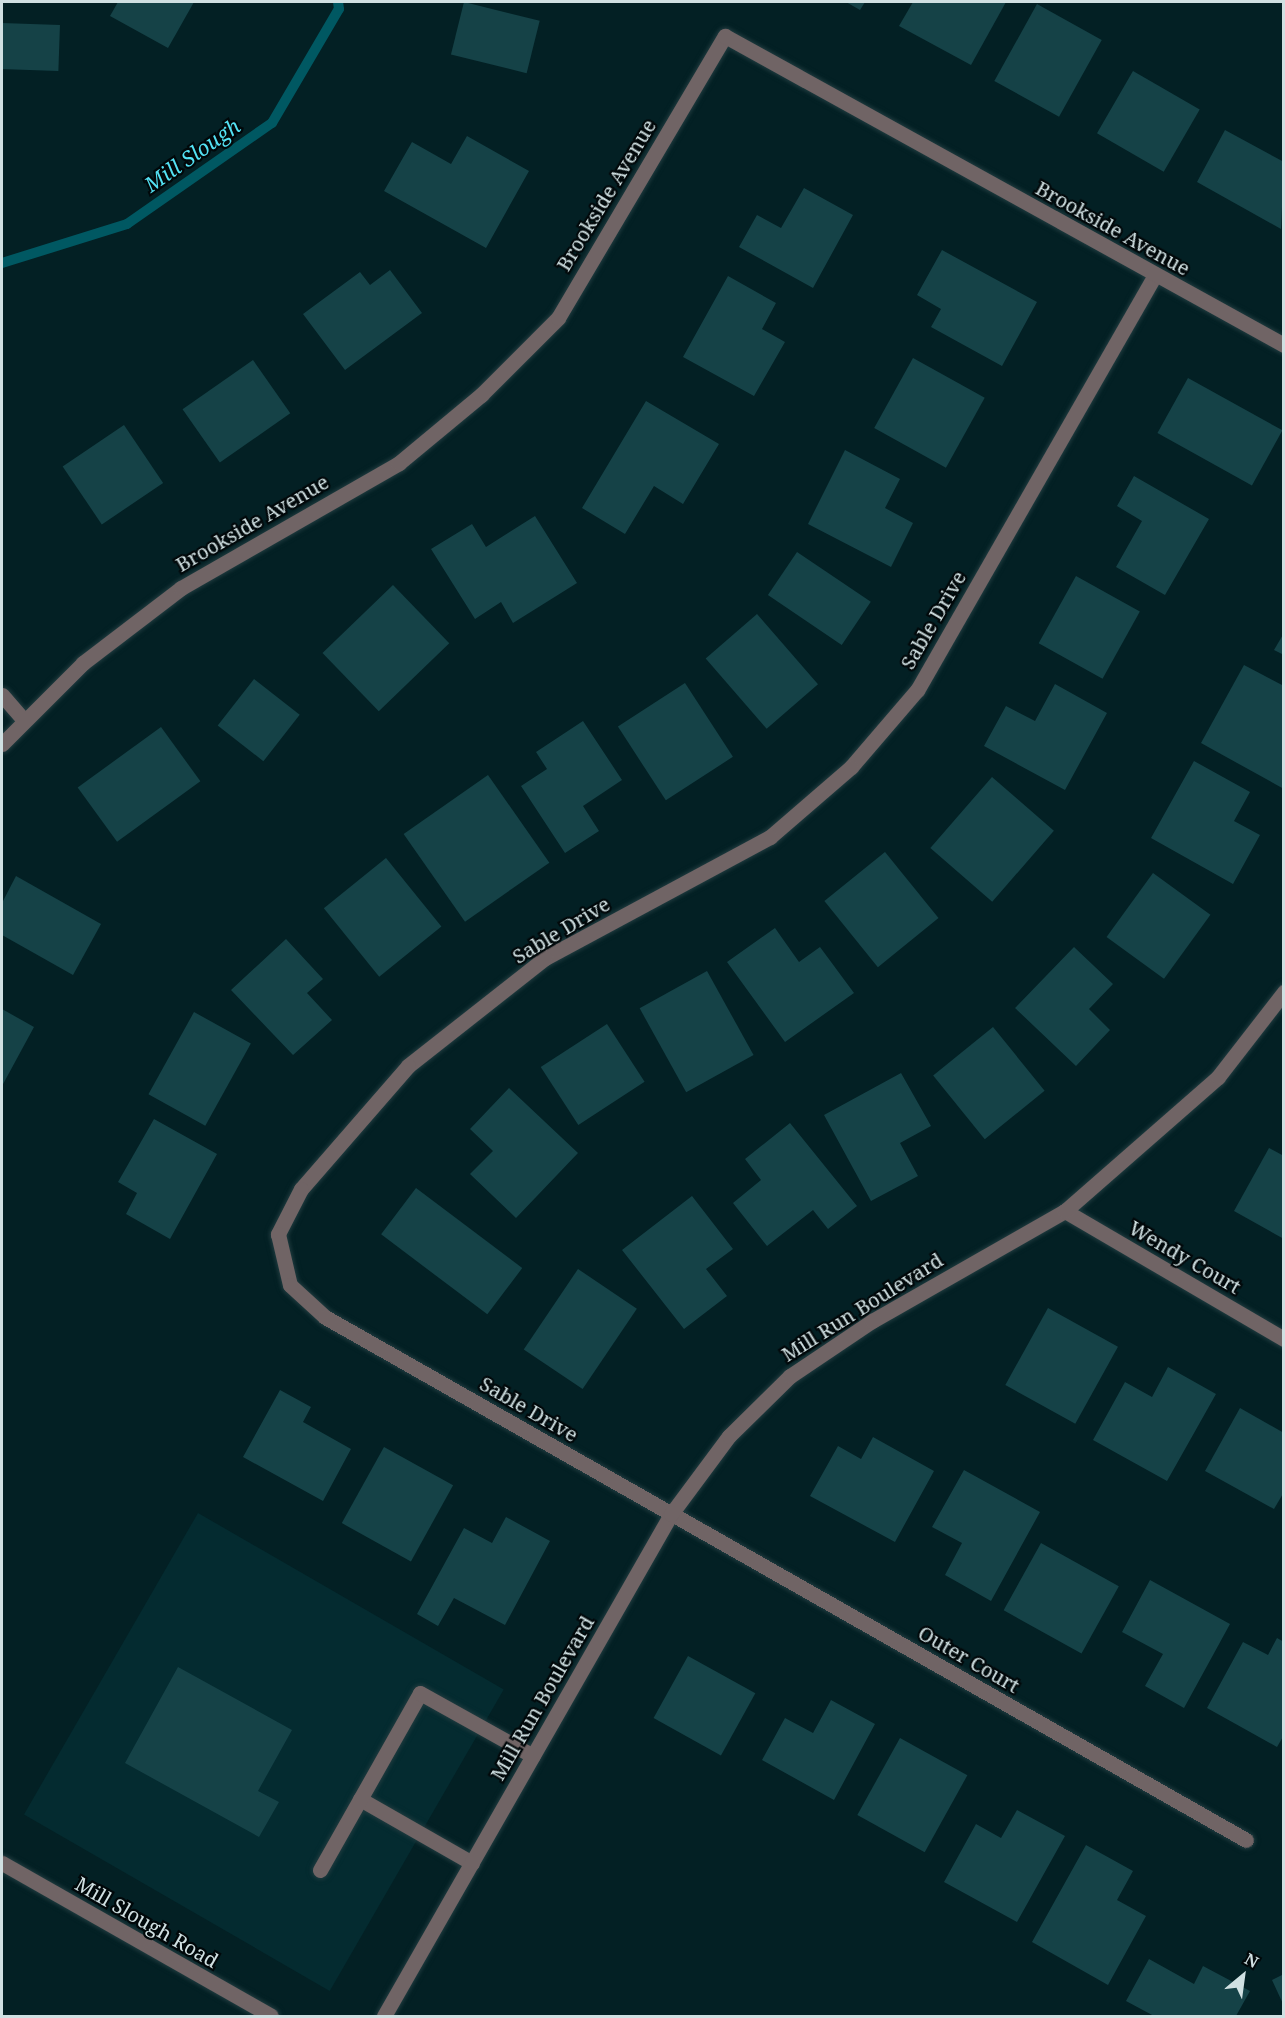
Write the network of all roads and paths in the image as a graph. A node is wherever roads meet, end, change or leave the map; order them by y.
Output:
1 (1155, 275) junction
2 (1284, 345) edge
3 (2, 695) edge
4 (24, 720) junction
5 (2, 744) edge
6 (1284, 992) edge
7 (1065, 1211) junction
8 (1284, 1339) edge
9 (671, 1514) junction
10 (533, 1756) junction
11 (360, 1798) junction
12 (1246, 1840) dead end
13 (2, 1863) edge
14 (472, 1863) junction
15 (320, 1870) dead end
16 (271, 2016) edge
17 (384, 2016) edge

1 - 2 street, Brookside Avenue
1 - 4 street, Brookside Avenue
1 - 9 street, Sable Drive
3 - 4 street
4 - 5 street, Brookside Avenue
6 - 7 street, Mill Run Boulevard
7 - 8 street, Wendy Court
7 - 9 street, Mill Run Boulevard
9 - 10 street, Mill Run Boulevard
9 - 12 street, Outer Court
10 - 11 street
10 - 14 street, Mill Run Boulevard
11 - 14 street
11 - 15 street
13 - 16 street, Mill Slough Road
14 - 17 street, Mill Run Boulevard

